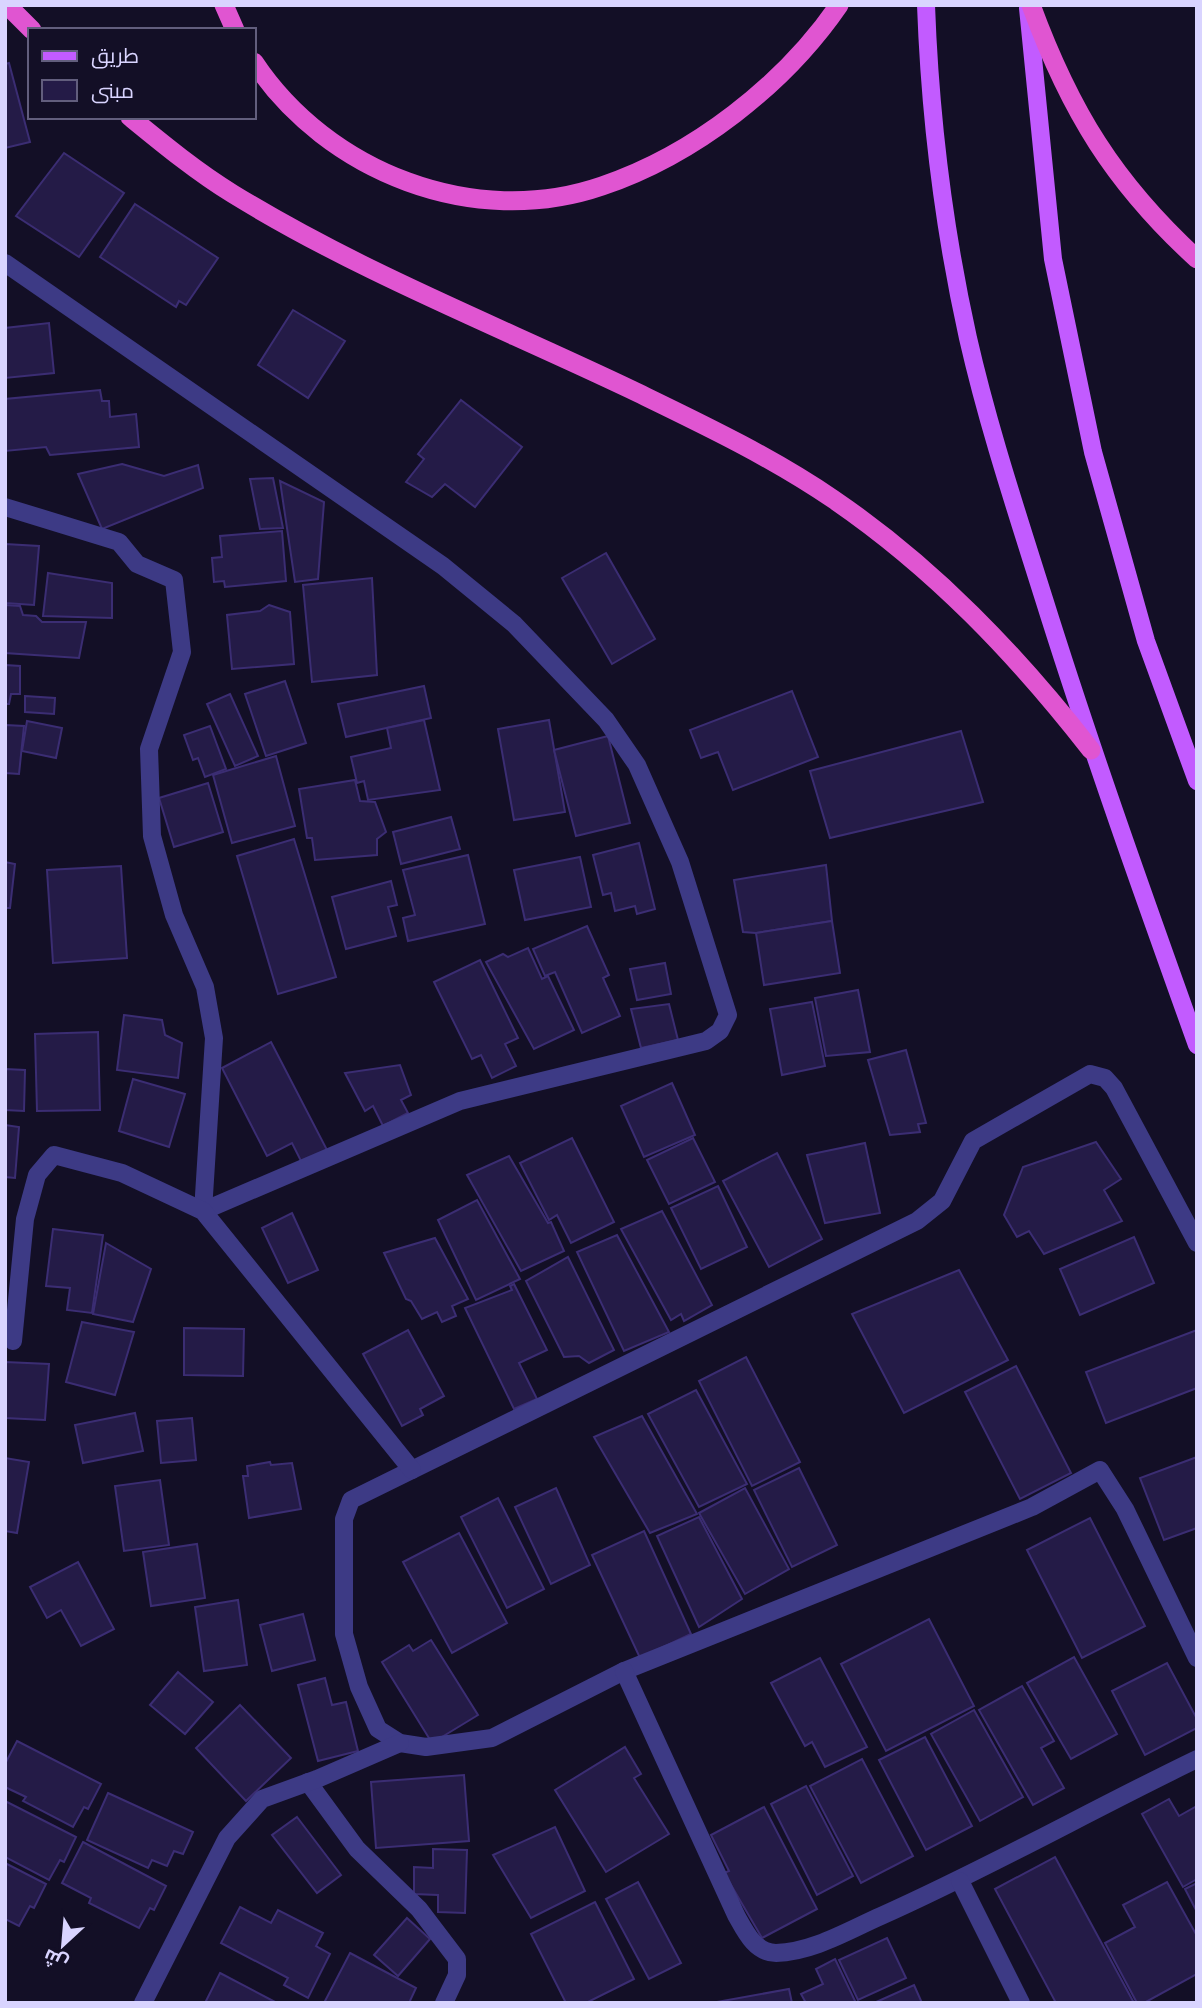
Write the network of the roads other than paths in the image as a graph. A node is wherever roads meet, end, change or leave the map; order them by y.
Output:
1 (7, 5) edge
2 (224, 5) edge
3 (839, 5) edge
4 (926, 5) edge
5 (1029, 5) edge
6 (30, 28) edge
7 (234, 28) edge
8 (256, 64) edge
9 (133, 119) edge
10 (1197, 259) edge
11 (5, 263) edge
12 (5, 507) edge
13 (1091, 750) junction
14 (1197, 781) edge
15 (1197, 1045) edge
16 (203, 1211) junction
17 (1197, 1243) edge
18 (13, 1340) dead end
19 (412, 1471) junction
20 (1197, 1658) edge
21 (624, 1671) junction
22 (400, 1743) junction
23 (1197, 1759) edge
24 (308, 1782) junction
25 (960, 1881) junction
26 (143, 2003) edge
27 (444, 2003) edge
28 (1021, 2003) edge

1 - 6 highway
2 - 7 highway
3 - 8 highway
4 - 13 main road
5 - 10 highway
5 - 14 main road
9 - 13 highway
11 - 16 street
12 - 16 street
13 - 15 main road
16 - 18 street
16 - 19 street
17 - 19 street
19 - 22 street
20 - 21 street
21 - 22 street
21 - 25 street
22 - 24 street
23 - 25 street
24 - 26 street
24 - 27 street
25 - 28 street

